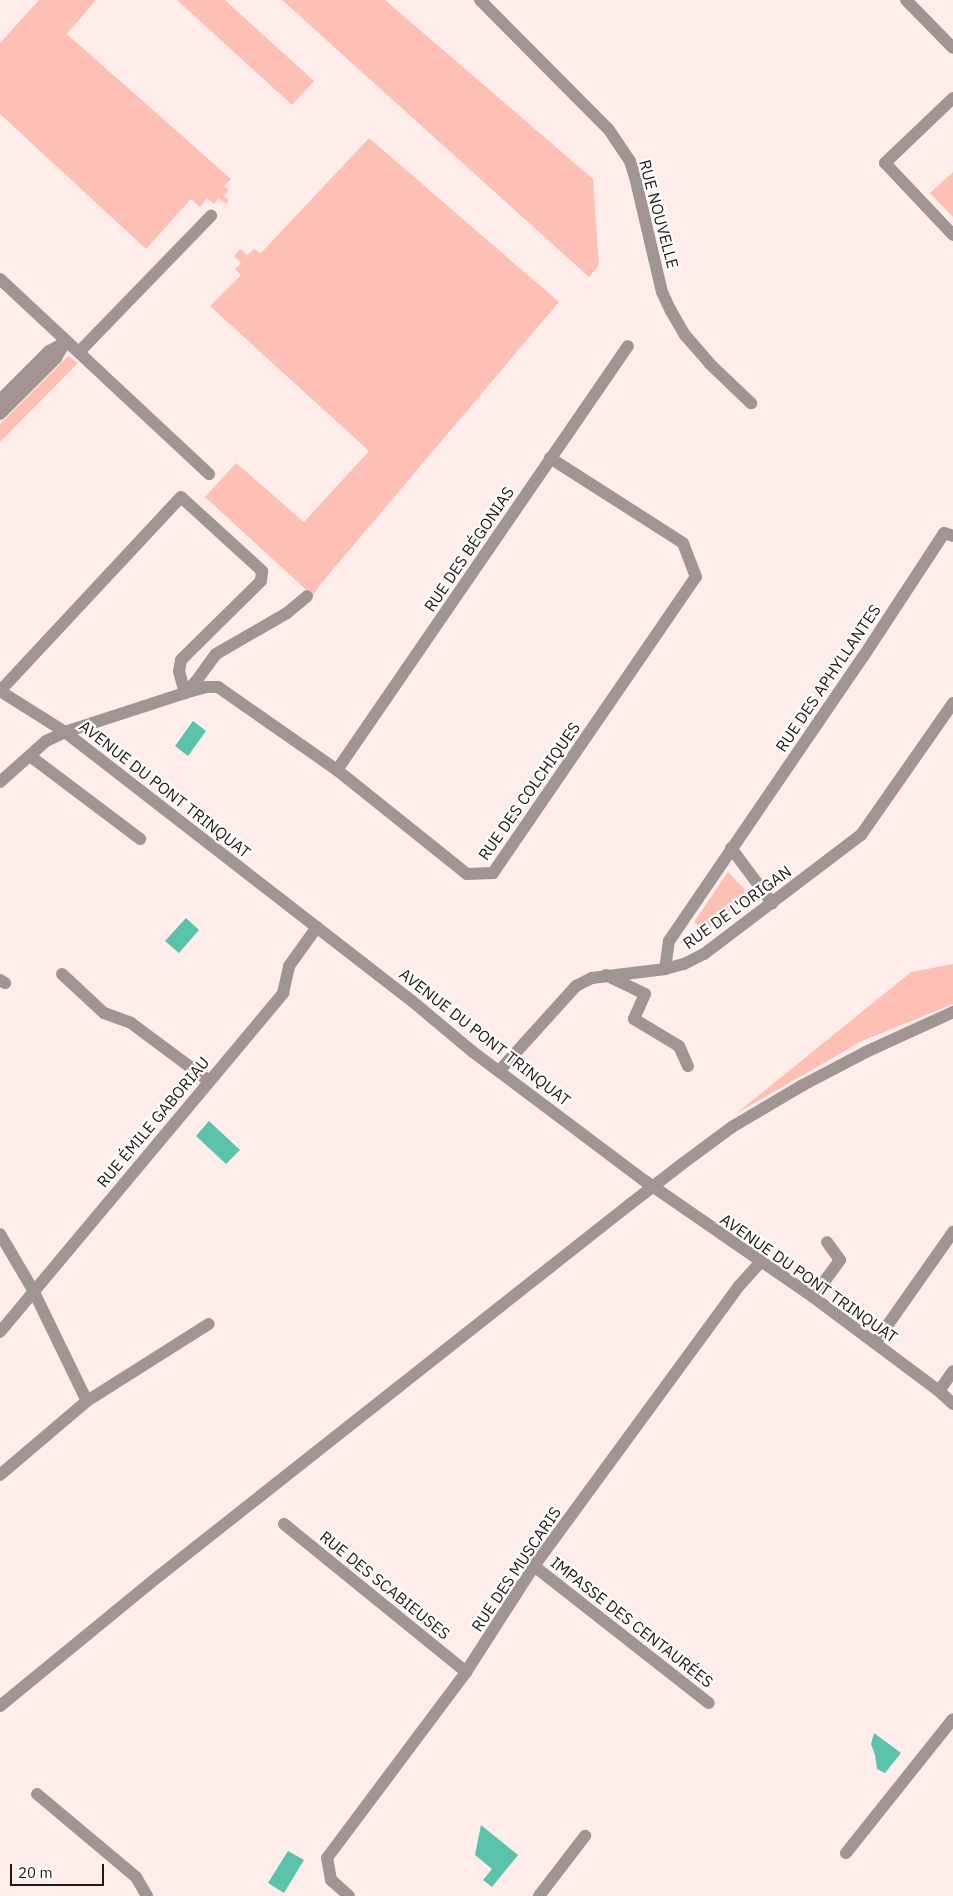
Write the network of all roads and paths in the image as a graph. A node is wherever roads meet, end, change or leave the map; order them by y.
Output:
1 (480, 0) edge
2 (912, 2) edge
3 (953, 48) edge
4 (953, 98) edge
5 (211, 216) dead end
6 (953, 235) edge
7 (0, 278) edge
8 (66, 341) junction
9 (628, 346) dead end
10 (79, 352) junction
11 (0, 400) edge
12 (751, 403) dead end
13 (0, 414) edge
14 (550, 458) junction
15 (210, 474) dead end
16 (953, 536) edge
17 (307, 596) dead end
18 (0, 691) edge
19 (185, 693) junction
20 (953, 703) edge
21 (65, 732) junction
22 (30, 756) junction
23 (337, 770) junction
24 (0, 782) edge
25 (140, 839) dead end
26 (731, 848) junction
27 (772, 904) junction
28 (317, 927) junction
29 (665, 969) junction
30 (62, 974) dead end
31 (606, 975) junction
32 (953, 1012) edge
33 (688, 1066) dead end
34 (499, 1071) junction
35 (209, 1081) junction
36 (953, 1232) edge
37 (0, 1234) edge
38 (827, 1242) dead end
39 (760, 1262) junction
40 (33, 1290) junction
41 (813, 1297) junction
42 (210, 1324) dead end
43 (0, 1332) edge
44 (875, 1343) junction
45 (953, 1371) edge
46 (938, 1390) junction
47 (87, 1401) junction
48 (953, 1404) edge
49 (0, 1476) edge
50 (284, 1524) dead end
51 (534, 1566) junction
52 (466, 1672) junction
53 (709, 1703) dead end
54 (0, 1706) edge
55 (953, 1719) edge
56 (37, 1794) dead end
57 (585, 1836) dead end
58 (846, 1853) dead end
59 (147, 1896) edge
60 (349, 1896) edge
61 (539, 1896) edge

1 - 12 street, RUE NOUVELLE
2 - 3 street
4 - 6 street
5 - 10 street
7 - 8 street
8 - 10 street
8 - 11 street
8 - 13 street
9 - 14 street, RUE DES BÉGONIAS
10 - 15 street
14 - 23 street, RUE DES BÉGONIAS
14 - 23 street, RUE DES COLCHIQUES
16 - 26 street, RUE DES APHYLLANTES
17 - 19 street
18 - 19 street
18 - 21 street, AVENUE DU PONT TRINQUAT
19 - 21 street, RUE DES COLCHIQUES
19 - 23 street, RUE DES COLCHIQUES
20 - 27 street, RUE DE L'ORIGAN
21 - 22 street, RUE DES COLCHIQUES
21 - 28 street, AVENUE DU PONT TRINQUAT
22 - 24 street, RUE DES COLCHIQUES
22 - 25 street
26 - 27 street
26 - 29 street, RUE DES APHYLLANTES
27 - 29 street, RUE DE L'ORIGAN
28 - 34 street, AVENUE DU PONT TRINQUAT
28 - 35 street, RUE ÉMILE GABORIAU
29 - 31 street, RUE DE L'ORIGAN
30 - 35 street
31 - 33 street
31 - 34 street, RUE DE L'ORIGAN
32 - 54 street, bridge
34 - 39 street, AVENUE DU PONT TRINQUAT
35 - 40 street, RUE ÉMILE GABORIAU
36 - 44 street
37 - 40 street
38 - 41 street
39 - 41 street, AVENUE DU PONT TRINQUAT
39 - 51 street, RUE DES MUSCARIS
40 - 43 street, RUE ÉMILE GABORIAU
40 - 47 street
41 - 44 street, AVENUE DU PONT TRINQUAT
42 - 47 street
44 - 46 street, AVENUE DU PONT TRINQUAT
45 - 46 street
46 - 48 street, AVENUE DU PONT TRINQUAT
47 - 49 street
50 - 52 street, RUE DES SCABIEUSES
51 - 52 street, RUE DES MUSCARIS
51 - 53 street, IMPASSE DES CENTAURÉES
52 - 60 street, RUE DES MUSCARIS
55 - 58 street
56 - 59 street
57 - 61 street

